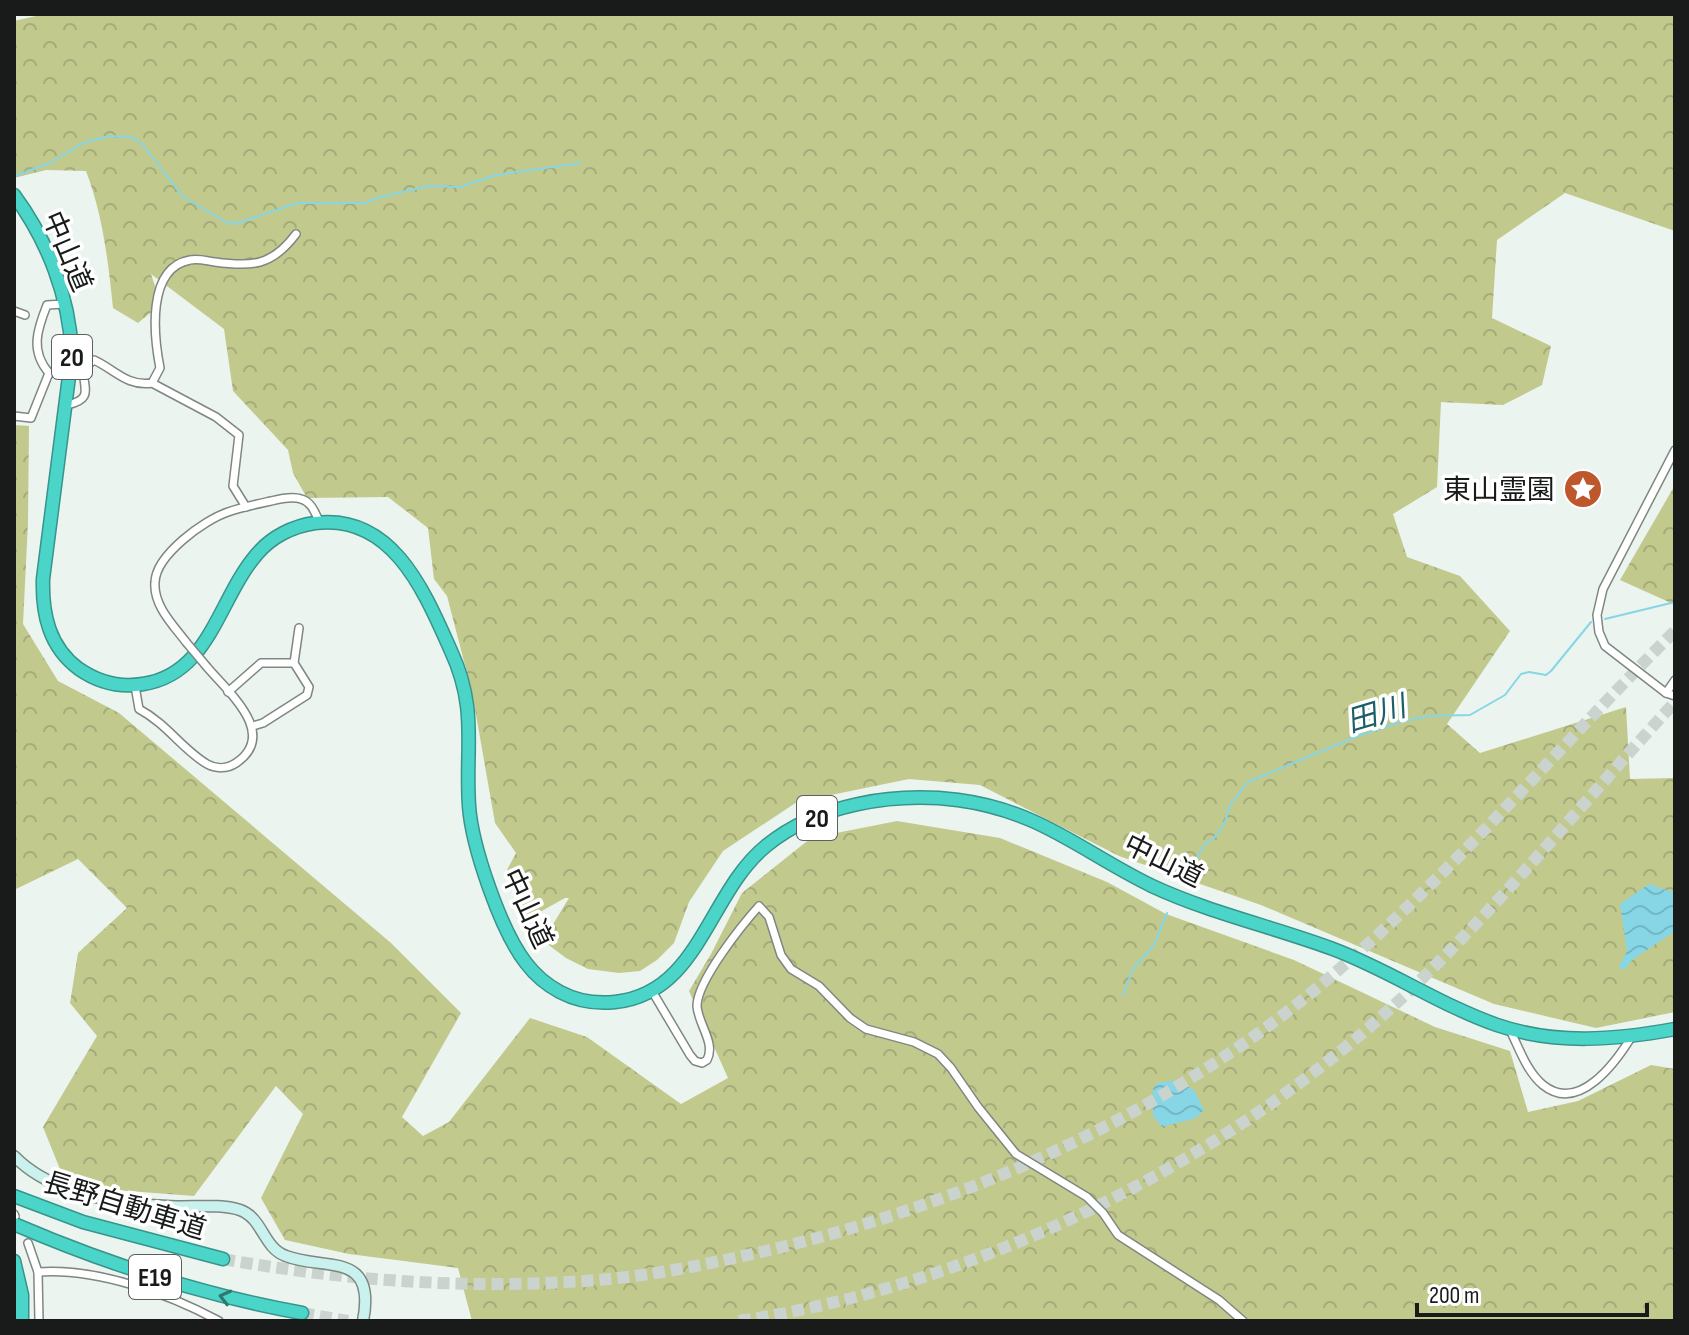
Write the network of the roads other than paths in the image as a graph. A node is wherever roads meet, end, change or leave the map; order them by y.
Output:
1 (14, 195) edge
2 (296, 234) dead end
3 (64, 304) junction
4 (14, 311) edge
5 (25, 315) dead end
6 (49, 373) junction
7 (70, 373) junction
8 (152, 383) junction
9 (67, 405) junction
10 (14, 416) edge
11 (1675, 450) edge
12 (246, 507) junction
13 (320, 523) junction
14 (299, 628) dead end
15 (294, 663) junction
16 (1675, 680) edge
17 (135, 686) junction
18 (228, 692) junction
19 (1666, 693) junction
20 (1675, 696) edge
21 (253, 726) junction
22 (652, 991) junction
23 (1509, 1028) junction
24 (1675, 1029) edge
25 (1632, 1036) junction
26 (14, 1156) edge
27 (14, 1189) edge
28 (14, 1196) edge
29 (18, 1234) edge
30 (176, 1248) junction
31 (223, 1259) tunnel mouth
32 (14, 1261) edge
33 (38, 1272) junction
34 (14, 1281) edge
35 (302, 1313) dead end
36 (22, 1317) edge
37 (39, 1321) edge
38 (219, 1321) edge
39 (363, 1321) edge
40 (1243, 1321) edge

1 - 3 highway, 中山道 / 20
2 - 8 street
3 - 6 street
3 - 7 highway, 中山道 / 20
4 - 5 street
6 - 7 street
6 - 10 street
7 - 9 highway, 中山道 / 20
8 - 9 street
8 - 12 street
9 - 17 highway, 中山道 / 20
11 - 19 street
12 - 13 street
12 - 18 street, bridge
13 - 17 highway, 中山道 / 20
13 - 22 highway, 中山道 / 20
14 - 15 street
15 - 18 street
15 - 21 street
16 - 19 street
17 - 21 street
18 - 21 street
19 - 20 street
22 - 23 highway, 中山道 / 20
22 - 40 street
23 - 25 highway, 中山道 / 20
23 - 25 street
24 - 25 highway, 中山道 / 20
26 - 39 street
27 - 30 highway
28 - 30 highway, 長野自動車道 / E19
29 - 33 street
35 -> 29 highway, E19
30 - 31 highway, 長野自動車道 / E19
32 - 36 highway
33 - 37 street
33 - 38 street
34 - 36 highway

